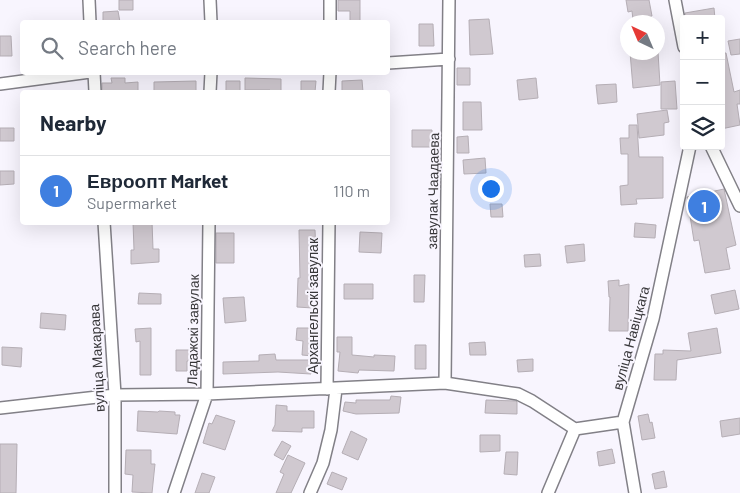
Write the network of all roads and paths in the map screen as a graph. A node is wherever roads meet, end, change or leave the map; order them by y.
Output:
1 (89, 0) edge
2 (210, 0) edge
3 (330, 0) edge
4 (449, 0) edge
5 (675, 0) edge
6 (90, 20) edge
7 (210, 20) edge
8 (330, 20) edge
9 (680, 26) edge
10 (449, 60) junction
11 (390, 63) edge
12 (69, 75) edge
13 (92, 75) edge
14 (211, 75) edge
15 (330, 75) edge
16 (0, 84) edge
17 (95, 90) edge
18 (210, 90) edge
19 (330, 90) edge
20 (689, 150) edge
21 (713, 150) edge
22 (740, 206) edge
23 (104, 225) edge
24 (209, 225) edge
25 (328, 225) edge
26 (445, 383) junction
27 (332, 389) junction
28 (207, 394) junction
29 (115, 395) junction
30 (0, 408) edge
31 (623, 422) junction
32 (575, 429) junction
33 (115, 493) edge
34 (174, 493) edge
35 (310, 493) edge
36 (548, 493) edge
37 (635, 493) edge

1 - 6 street
2 - 7 street
3 - 8 street
4 - 10 street, завулак Чаадаева
5 - 9 street
10 - 11 street
10 - 26 street, завулак Чаадаева
12 - 16 street
13 - 17 street
14 - 18 street
15 - 19 street
20 - 31 street, вуліца Навіцкага
21 - 22 street
23 - 29 street, вуліца Макарава
24 - 28 street, Ладажскі завулак
25 - 27 street, Архангельскі завулак
26 - 27 street
26 - 32 street
27 - 28 street
27 - 35 street, Архангельскі завулак
28 - 29 street
28 - 34 street, Ладажскі завулак
29 - 30 street
29 - 33 street, вуліца Макарава
31 - 32 street
31 - 37 street
32 - 36 street

